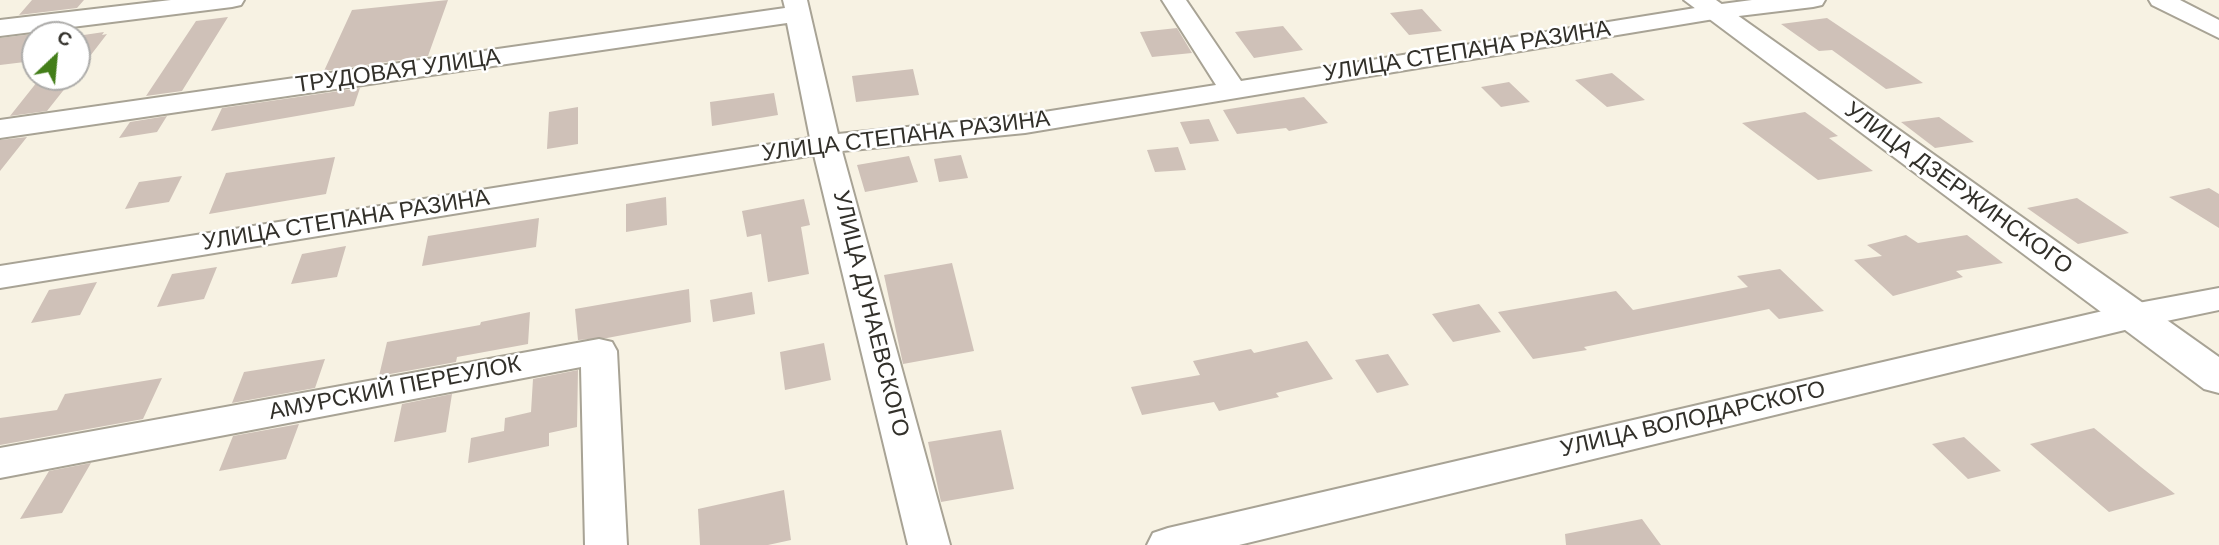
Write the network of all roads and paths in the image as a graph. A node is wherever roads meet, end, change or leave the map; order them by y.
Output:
1 (232, 0) edge
2 (1174, 0) edge
3 (1813, 0) edge
4 (2161, 0) edge
5 (1706, 6) edge
6 (796, 7) edge
7 (0, 28) edge
8 (2219, 30) edge
9 (1234, 90) junction
10 (0, 129) edge
11 (826, 144) junction
12 (0, 277) edge
13 (2219, 299) edge
14 (2133, 316) junction
15 (2219, 378) edge
16 (0, 463) edge
17 (606, 545) edge
18 (929, 545) edge
19 (1168, 545) edge

1 - 7 street
2 - 9 street
3 - 5 street, УЛИЦА СТЕПАНА РАЗИНА
4 - 8 street
5 - 9 street, УЛИЦА СТЕПАНА РАЗИНА
5 - 14 street, УЛИЦА ДЗЕРЖИНСКОГО
6 - 10 street, ТРУДОВАЯ УЛИЦА
6 - 11 street, УЛИЦА ДУНАЕВСКОГО
9 - 11 street, УЛИЦА СТЕПАНА РАЗИНА
11 - 12 street, УЛИЦА СТЕПАНА РАЗИНА
11 - 18 street, УЛИЦА ДУНАЕВСКОГО
13 - 14 street, УЛИЦА ВОЛОДАРСКОГО
14 - 15 street, УЛИЦА ДЗЕРЖИНСКОГО
14 - 19 street, УЛИЦА ВОЛОДАРСКОГО
16 - 17 street, АМУРСКИЙ ПЕРЕУЛОК

